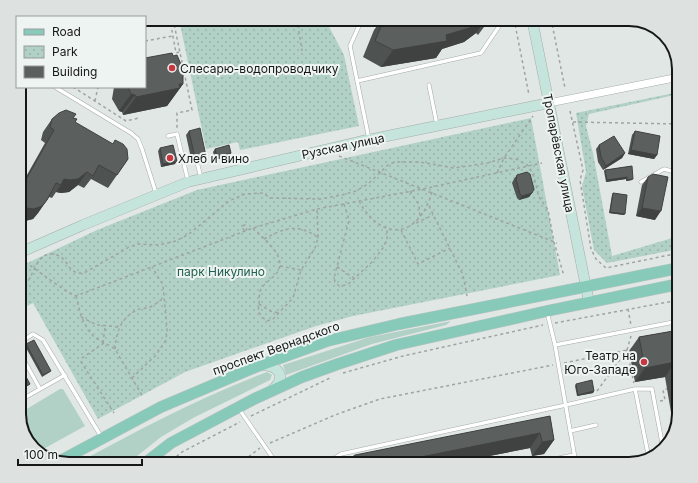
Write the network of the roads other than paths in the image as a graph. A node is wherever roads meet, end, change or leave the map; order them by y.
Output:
1 (359, 26) edge
2 (499, 26) edge
3 (533, 26) edge
4 (672, 78) edge
5 (357, 81) junction
6 (429, 86) dead end
7 (57, 88) edge
8 (549, 103) junction
9 (437, 126) junction
10 (168, 136) dead end
11 (370, 140) junction
12 (197, 162) edge
13 (672, 171) edge
14 (201, 178) junction
15 (188, 182) junction
16 (641, 182) dead end
17 (156, 195) junction
18 (26, 250) edge
19 (672, 269) edge
20 (672, 285) edge
21 (586, 287) junction
22 (589, 302) junction
23 (547, 311) junction
24 (672, 322) edge
25 (26, 339) edge
26 (555, 345) junction
27 (26, 364) edge
28 (258, 366) junction
29 (65, 375) junction
30 (40, 389) junction
31 (635, 389) junction
32 (270, 392) junction
33 (26, 397) edge
34 (566, 406) junction
35 (238, 408) junction
36 (596, 425) dead end
37 (570, 431) junction
38 (102, 439) junction
39 (662, 441) edge
40 (648, 453) edge
41 (574, 454) junction
42 (68, 457) edge
43 (153, 457) edge
44 (272, 457) edge
45 (337, 457) edge
46 (561, 457) edge
47 (575, 457) edge

1 - 5 lane
2 - 5 lane
3 - 8 street, Тропарёвская улица
4 - 8 street, Рузская улица
5 - 11 lane
6 - 9 lane
7 - 17 lane
8 - 9 street, Рузская улица
8 - 21 street, Тропарёвская улица
9 - 11 street, Рузская улица
10 - 15 lane
11 - 14 street, Рузская улица
12 - 14 lane
13 - 16 lane
14 - 15 street, Рузская улица
15 - 17 street, Рузская улица
17 - 18 street, Рузская улица
19 - 21 main road, проспект Вернадского
20 - 22 main road
21 - 22 street
21 - 28 main road, проспект Вернадского
22 - 23 main road
23 - 26 lane
23 - 32 main road
24 - 26 lane
25 - 29 lane
26 - 34 lane
27 - 30 lane
28 - 32 street
28 - 38 main road, проспект Вернадского
29 - 30 lane
29 - 38 lane
30 - 33 lane
31 - 34 lane
31 - 39 lane
31 - 40 lane
32 - 35 main road
34 - 37 lane
34 - 45 lane
35 - 43 main road
35 - 44 lane
36 - 37 lane
37 - 41 lane
38 - 42 main road, проспект Вернадского
41 - 46 lane
41 - 47 lane

